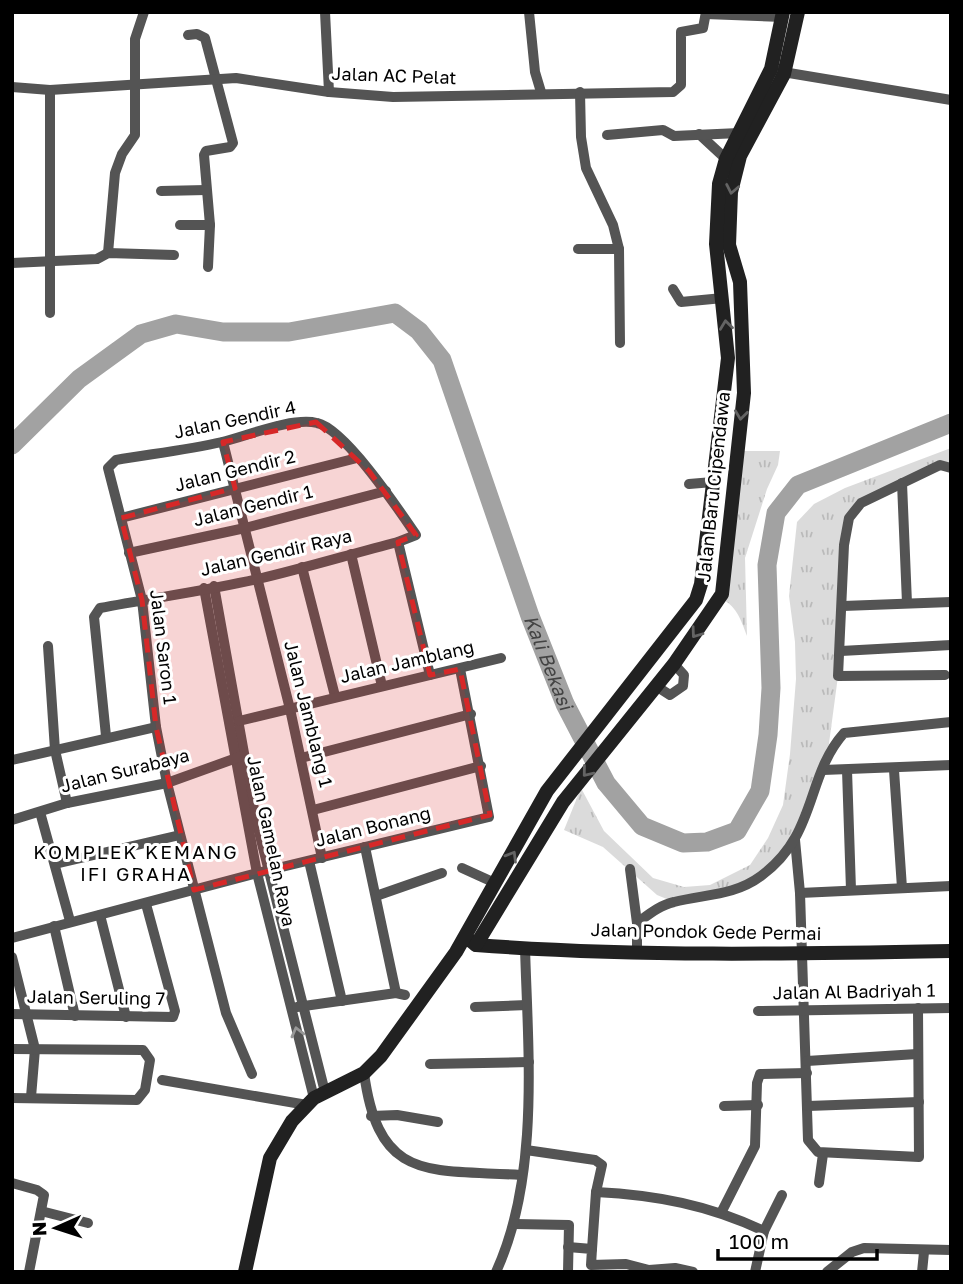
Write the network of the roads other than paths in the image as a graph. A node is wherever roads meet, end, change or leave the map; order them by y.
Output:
1 (144, 12) edge
2 (326, 12) edge
3 (529, 12) edge
4 (798, 12) edge
5 (706, 13) edge
6 (783, 14) edge
7 (188, 35) dead end
8 (777, 71) junction
9 (214, 79) junction
10 (134, 86) junction
11 (12, 88) edge
12 (50, 90) junction
13 (329, 92) junction
14 (541, 92) junction
15 (580, 92) junction
16 (951, 100) edge
17 (739, 133) junction
18 (698, 134) junction
19 (607, 135) dead end
20 (726, 159) junction
21 (206, 190) junction
22 (162, 191) dead end
23 (180, 225) dead end
24 (210, 225) junction
25 (578, 248) dead end
26 (618, 249) junction
27 (108, 253) junction
28 (174, 255) dead end
29 (51, 261) junction
30 (12, 264) edge
31 (208, 267) dead end
32 (673, 289) dead end
33 (723, 298) junction
34 (50, 313) dead end
35 (620, 343) dead end
36 (223, 442) junction
37 (716, 450) junction
38 (737, 451) junction
39 (357, 458) junction
40 (948, 466) edge
41 (713, 482) junction
42 (902, 483) junction
43 (689, 484) dead end
44 (235, 488) junction
45 (386, 491) junction
46 (121, 517) junction
47 (244, 528) junction
48 (416, 535) joint
49 (398, 542) junction
50 (129, 553) junction
51 (351, 554) junction
52 (302, 567) junction
53 (256, 580) junction
54 (209, 587) junction
55 (142, 600) junction
56 (951, 602) edge
57 (907, 603) junction
58 (843, 606) junction
59 (951, 645) edge
60 (48, 646) dead end
61 (841, 651) junction
62 (502, 658) dead end
63 (674, 664) junction
64 (460, 669) junction
65 (430, 675) junction
66 (945, 675) dead end
67 (382, 686) junction
68 (656, 686) junction
69 (335, 696) junction
70 (290, 709) junction
71 (471, 714) junction
72 (951, 722) edge
73 (156, 727) junction
74 (237, 728) junction
75 (106, 736) junction
76 (55, 750) junction
77 (240, 756) junction
78 (301, 758) junction
79 (12, 760) edge
80 (951, 765) edge
81 (481, 766) junction
82 (847, 770) junction
83 (894, 770) junction
84 (822, 771) junction
85 (167, 783) junction
86 (67, 803) junction
87 (313, 810) junction
88 (40, 812) junction
89 (12, 820) edge
90 (533, 821) junction
91 (547, 830) junction
92 (180, 835) junction
93 (795, 840) junction
94 (365, 848) junction
95 (322, 858) junction
96 (309, 861) junction
97 (55, 864) junction
98 (462, 868) dead end
99 (630, 869) dead end
100 (263, 873) junction
101 (442, 873) dead end
102 (495, 883) junction
103 (951, 886) edge
104 (902, 888) junction
105 (194, 890) junction
106 (851, 890) junction
107 (800, 893) junction
108 (376, 896) junction
109 (146, 904) junction
110 (100, 915) junction
111 (70, 920) junction
112 (637, 923) junction
113 (54, 926) junction
114 (12, 938) edge
115 (470, 940) junction
116 (525, 948) junction
117 (951, 951) edge
118 (637, 952) junction
119 (800, 954) junction
120 (12, 957) edge
121 (342, 1001) junction
122 (527, 1005) junction
123 (296, 1007) junction
124 (475, 1007) dead end
125 (918, 1008) junction
126 (951, 1008) edge
127 (758, 1010) dead end
128 (804, 1010) junction
129 (12, 1014) edge
130 (26, 1014) junction
131 (75, 1016) junction
132 (126, 1017) junction
133 (12, 1049) edge
134 (35, 1049) junction
135 (917, 1054) junction
136 (529, 1062) junction
137 (430, 1064) dead end
138 (807, 1067) junction
139 (364, 1073) junction
140 (253, 1074) dead end
141 (162, 1080) dead end
142 (32, 1097) junction
143 (12, 1098) edge
144 (315, 1098) junction
145 (919, 1102) junction
146 (758, 1105) junction
147 (724, 1106) dead end
148 (808, 1106) junction
149 (371, 1116) junction
150 (438, 1122) dead end
151 (526, 1150) junction
152 (823, 1154) junction
153 (521, 1175) junction
154 (819, 1183) dead end
155 (12, 1184) edge
156 (596, 1192) junction
157 (782, 1195) dead end
158 (41, 1211) junction
159 (722, 1211) junction
160 (88, 1223) dead end
161 (515, 1224) junction
162 (764, 1231) junction
163 (568, 1247) junction
164 (592, 1249) junction
165 (951, 1250) edge
166 (923, 1252) junction
167 (627, 1268) edge
168 (29, 1272) edge
169 (245, 1272) edge
170 (496, 1272) edge
171 (568, 1272) edge
172 (693, 1272) edge
173 (755, 1272) edge
174 (827, 1272) edge
175 (922, 1272) edge

1 - 10 street
2 - 13 street
3 - 14 street
4 - 8 main road, Jalan Baru Cipendawa
5 - 6 street
5 - 15 street, Jalan AC Pelat
6 - 8 main road, Jalan Baru Cipendawa
7 - 9 street
8 - 16 street
8 - 17 main road, Jalan Baru Cipendawa
8 -> 38 main road, Jalan Baru Cipendawa
9 - 10 street, Jalan AC Pelat
9 - 13 street, Jalan AC Pelat
9 - 21 street
10 - 12 street, Jalan AC Pelat
10 - 27 street
11 - 12 street, Jalan AC Pelat
12 - 29 street
13 - 14 street, Jalan AC Pelat
14 - 15 street, Jalan AC Pelat
15 - 26 street
17 - 18 street
17 - 20 main road, Jalan Baru Cipendawa
18 - 19 street
18 - 20 street
20 - 33 main road, Jalan Baru Cipendawa
21 - 22 street
21 - 24 street
23 - 24 street
24 - 31 street
25 - 26 street
26 - 35 street
27 - 28 street
27 - 29 street
29 - 30 street
29 - 34 street
32 - 33 street
37 -> 33 main road, Jalan Baru Cipendawa
36 - 39 street, Jalan Gendir 4
36 - 44 street, Jalan Jamblang 1
36 - 46 street, Jalan Gendir 4
37 - 38 main road
37 - 41 main road, Jalan Baru Cipendawa
38 -> 63 main road, Jalan Baru Cipendawa
39 - 44 street, Jalan Gendir 2
39 - 45 street, Jalan Gendir 4
40 - 42 street
41 - 43 street
41 - 90 main road, Jalan Baru Cipendawa
42 - 57 street
42 - 58 street
44 - 46 street, Jalan Gendir 2
44 - 47 street, Jalan Jamblang 1
45 - 47 street, Jalan Gendir 1
45 - 48 street, Jalan Gendir 4
46 - 50 street, Jalan Saron 1
47 - 50 street, Jalan Gendir 1
47 - 53 street, Jalan Jamblang 1
48 - 49 street, Jalan Gendir Raya
49 - 51 street, Jalan Gendir Raya
49 - 65 street
50 - 55 street, Jalan Saron 1
51 - 52 street, Jalan Gendir Raya
51 - 67 street
52 - 53 street, Jalan Gendir Raya
52 - 69 street
53 - 54 street, Jalan Gendir Raya
53 - 70 street, Jalan Jamblang 1
54 - 55 street, Jalan Gendir Raya
54 - 74 street, Jalan Gamelan Raya
55 - 73 street, Jalan Saron 1
55 - 75 street, Jalan Gendir Raya
56 - 57 street
57 - 58 street
58 - 61 street
59 - 61 street
60 - 76 street
61 - 66 street
62 - 64 street, Jalan Jamblang
63 - 68 main road, Jalan Baru Cipendawa
63 - 68 street
64 - 65 street, Jalan Jamblang
64 - 71 street
65 - 67 street, Jalan Jamblang
67 - 69 street, Jalan Jamblang
68 -> 91 main road, Jalan Baru Cipendawa
69 - 70 street, Jalan Jamblang
70 - 74 street, Jalan Jamblang
70 - 78 street, Jalan Jamblang 1
71 - 78 street
71 - 81 street
72 - 84 street
73 - 75 street
73 - 85 street, Jalan Saron 1
74 - 77 street, Jalan Gamelan Raya
75 - 76 street
76 - 79 street
76 - 86 street
77 - 85 street, Jalan Surabaya
77 - 100 street, Jalan Gamelan Raya
78 - 87 street, Jalan Jamblang 1
80 - 83 street
81 - 87 street
81 - 94 street, Jalan Bonang
82 - 83 street
82 - 84 street
82 - 106 street
83 - 104 street
84 - 93 street
85 - 86 street, Jalan Surabaya
85 - 92 street, Jalan Saron 1
86 - 88 street, Jalan Surabaya
87 - 95 street, Jalan Jamblang 1
88 - 89 street, Jalan Surabaya
88 - 97 street
90 - 91 main road
102 -> 90 main road, Jalan Baru Cipendawa
91 - 115 main road, Jalan Baru Cipendawa
92 - 97 street
92 - 105 street, Jalan Saron 1
93 - 107 street
93 - 112 street
94 - 95 street, Jalan Bonang
94 - 108 street
95 - 96 street, Jalan Bonang
96 - 100 street, Jalan Bonang
96 - 121 street
97 - 111 street
98 - 102 street
99 - 112 street
100 - 105 street, Jalan Bonang
100 - 123 street, Jalan Gamelan Raya
101 - 108 street
102 - 115 main road, Jalan Baru Cipendawa
103 - 104 street
104 - 106 street
105 - 109 street, Jalan Bonang
105 - 140 street, Jalan Saron 1
106 - 107 street
107 - 119 street
108 - 121 street
109 - 110 street, Jalan Bonang
109 - 132 street, Jalan Seruling 7
110 - 111 street, Jalan Bonang
110 - 132 street
111 - 113 street, Jalan Bonang
112 - 118 street
113 - 114 street, Jalan Bonang
113 - 131 street
115 - 116 main road, Jalan Pondok Gede Permai
115 - 139 main road
116 - 118 main road, Jalan Pondok Gede Permai
116 - 122 street
117 - 119 main road, Jalan Pondok Gede Permai
118 - 119 main road, Jalan Pondok Gede Permai
119 - 128 street
120 - 130 street
121 - 123 street
122 - 124 street
122 - 136 street
123 - 144 street, Jalan Gamelan Raya
125 - 126 street, Jalan Al Badriyah 1
125 - 128 street, Jalan Al Badriyah 1
125 - 135 street
127 - 128 street, Jalan Al Badriyah 1
128 - 138 street
129 - 130 street, Jalan Seruling 7
130 - 131 street, Jalan Seruling 7
130 - 134 street
131 - 132 street, Jalan Seruling 7
133 - 134 street
134 - 142 street
134 - 142 street
135 - 138 street
135 - 145 street
136 - 137 street
136 - 151 street
138 - 146 street
138 - 148 street
139 - 144 main road
139 - 149 street
141 - 144 street
142 - 143 street
144 - 169 main road
145 - 148 street
145 - 152 street
146 - 147 street
146 - 159 street
148 - 152 street
149 - 150 street
149 - 153 street
151 - 153 street
151 - 156 street
152 - 154 street
153 - 161 street
155 - 158 street
156 - 159 street
156 - 164 street
157 - 162 street
158 - 160 street
158 - 168 street
159 - 162 street
161 - 163 street
161 - 170 street
162 - 173 street
163 - 164 street
163 - 171 street
164 - 167 street
165 - 166 street
166 - 174 street
166 - 175 street
167 - 172 street

